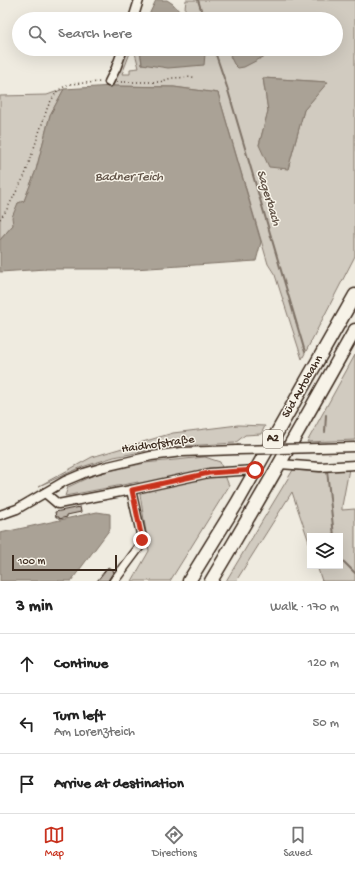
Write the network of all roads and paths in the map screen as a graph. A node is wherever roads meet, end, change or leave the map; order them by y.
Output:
1 (139, 0) edge
2 (135, 12) edge
3 (120, 56) edge
4 (196, 77) dead end
5 (109, 82) junction
6 (0, 219) edge
7 (355, 295) edge
8 (355, 330) edge
9 (355, 447) edge
10 (280, 464) junction
11 (355, 465) edge
12 (255, 470) junction
13 (132, 490) junction
14 (45, 493) junction
15 (0, 515) edge
16 (114, 581) edge
17 (189, 581) edge
18 (211, 581) edge

1 - 2 street
3 - 5 street
4 - 5 path
5 - 6 path
7 - 12 highway, Süd Autobahn / A2
8 - 10 highway, Süd Autobahn / A2
9 - 14 street, Haidhofstraße, bridge
10 - 11 street
10 - 18 highway, Süd Autobahn / A2
12 - 13 street
12 - 17 highway, Süd Autobahn / A2
13 - 14 street
13 - 16 street
14 - 15 street, Haidhofstraße

